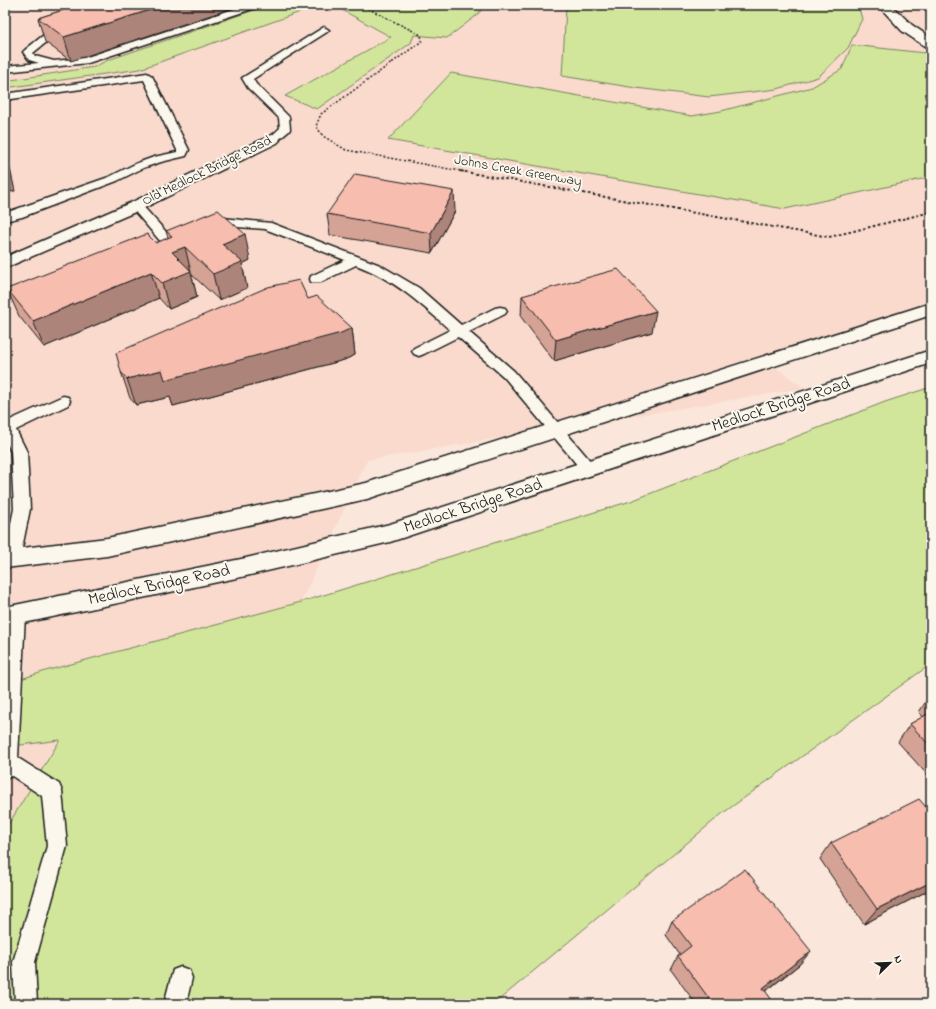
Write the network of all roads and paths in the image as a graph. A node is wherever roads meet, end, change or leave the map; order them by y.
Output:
1 (88, 5) edge
2 (255, 5) edge
3 (361, 5) edge
4 (884, 5) edge
5 (324, 30) dead end
6 (931, 44) edge
7 (59, 64) junction
8 (5, 69) edge
9 (5, 97) edge
10 (272, 140) joint
11 (136, 206) junction
12 (931, 212) edge
13 (5, 217) edge
14 (356, 260) junction
15 (5, 263) edge
16 (316, 279) dead end
17 (931, 309) edge
18 (500, 311) dead end
19 (460, 331) junction
20 (419, 352) dead end
21 (931, 356) edge
22 (63, 401) dead end
23 (6, 427) edge
24 (557, 430) junction
25 (588, 468) junction
26 (8, 559) edge
27 (11, 616) edge
28 (7, 766) edge
29 (181, 978) dead end
30 (26, 1004) edge
31 (175, 1004) edge

1 - 7 lane
2 - 7 lane
3 - 12 path, Johns Creek Greenway
4 - 6 main road
5 - 10 lane, Old Medlock Bridge Road
7 - 8 lane
9 - 13 lane
10 - 11 main road, Old Medlock Bridge Road
11 - 14 lane
11 - 15 main road, Old Medlock Bridge Road
14 - 16 lane
14 - 19 lane
17 - 24 main road
18 - 19 lane
19 - 20 lane
19 - 24 lane
21 - 25 main road, Medlock Bridge Road
22 - 23 lane
23 - 26 lane
24 - 25 lane
24 - 26 main road
25 - 27 main road, Medlock Bridge Road
27 - 28 lane
28 - 30 lane
29 - 31 lane

